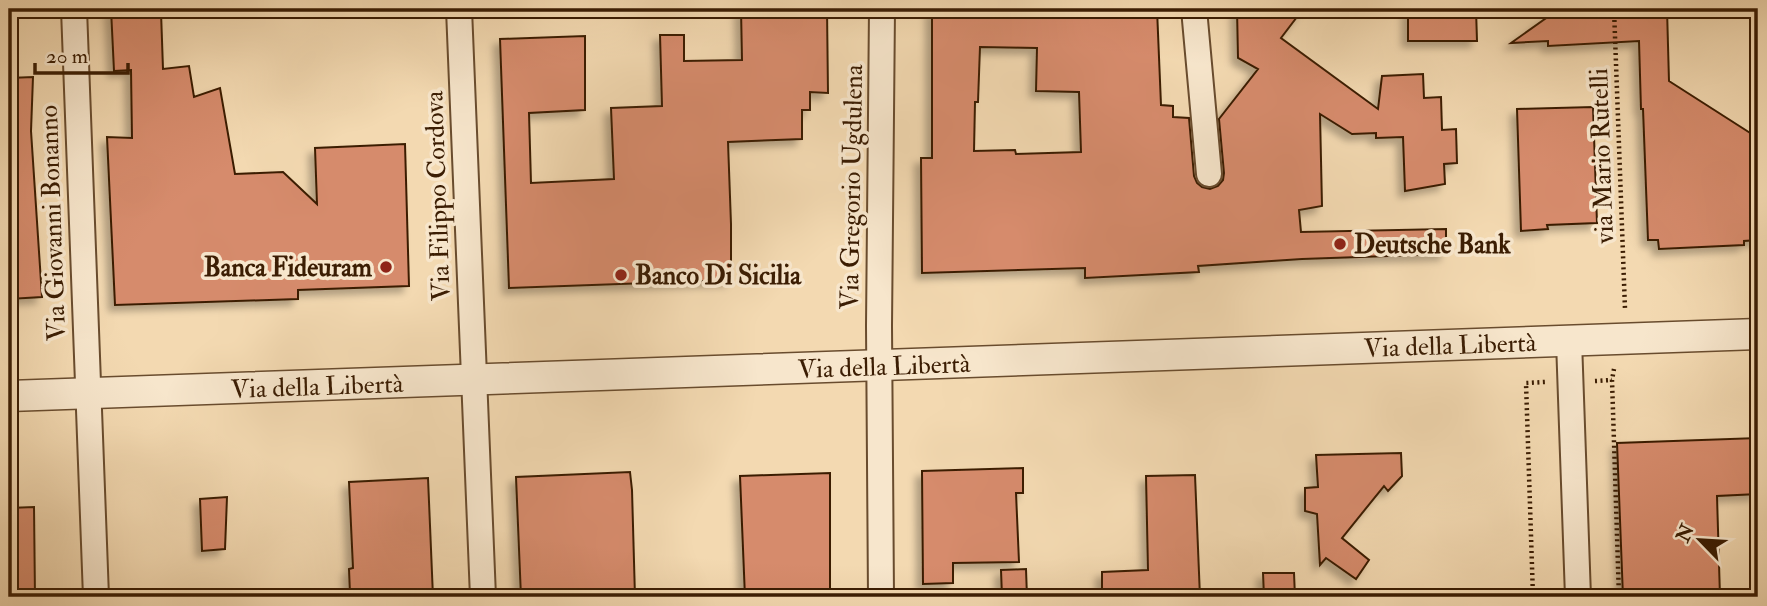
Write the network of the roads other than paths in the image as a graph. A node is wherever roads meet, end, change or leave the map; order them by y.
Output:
1 (74, 9) edge
2 (459, 9) edge
3 (882, 9) edge
4 (1194, 9) edge
5 (1209, 174) dead end
6 (1758, 334) edge
7 (1569, 341) junction
8 (879, 366) junction
9 (474, 380) junction
10 (88, 393) junction
11 (9, 396) edge
12 (96, 597) edge
13 (483, 597) edge
14 (881, 597) edge
15 (1578, 597) edge

1 - 10 street, Via Giovanni Bonanno
2 - 9 street, Via Filippo Cordova
3 - 8 street, Via Gregorio Ugdulena
4 - 5 street
6 - 7 street, Via della Libertà
7 - 8 street, Via della Libertà
7 - 15 street
8 - 9 street, Via della Libertà
8 - 14 street, Via Gregorio Ugdulena
9 - 10 street, Via della Libertà
9 - 13 street, Via Filippo Cordova
10 - 11 street, Via della Libertà
10 - 12 street, Via Giovanni Bonanno

